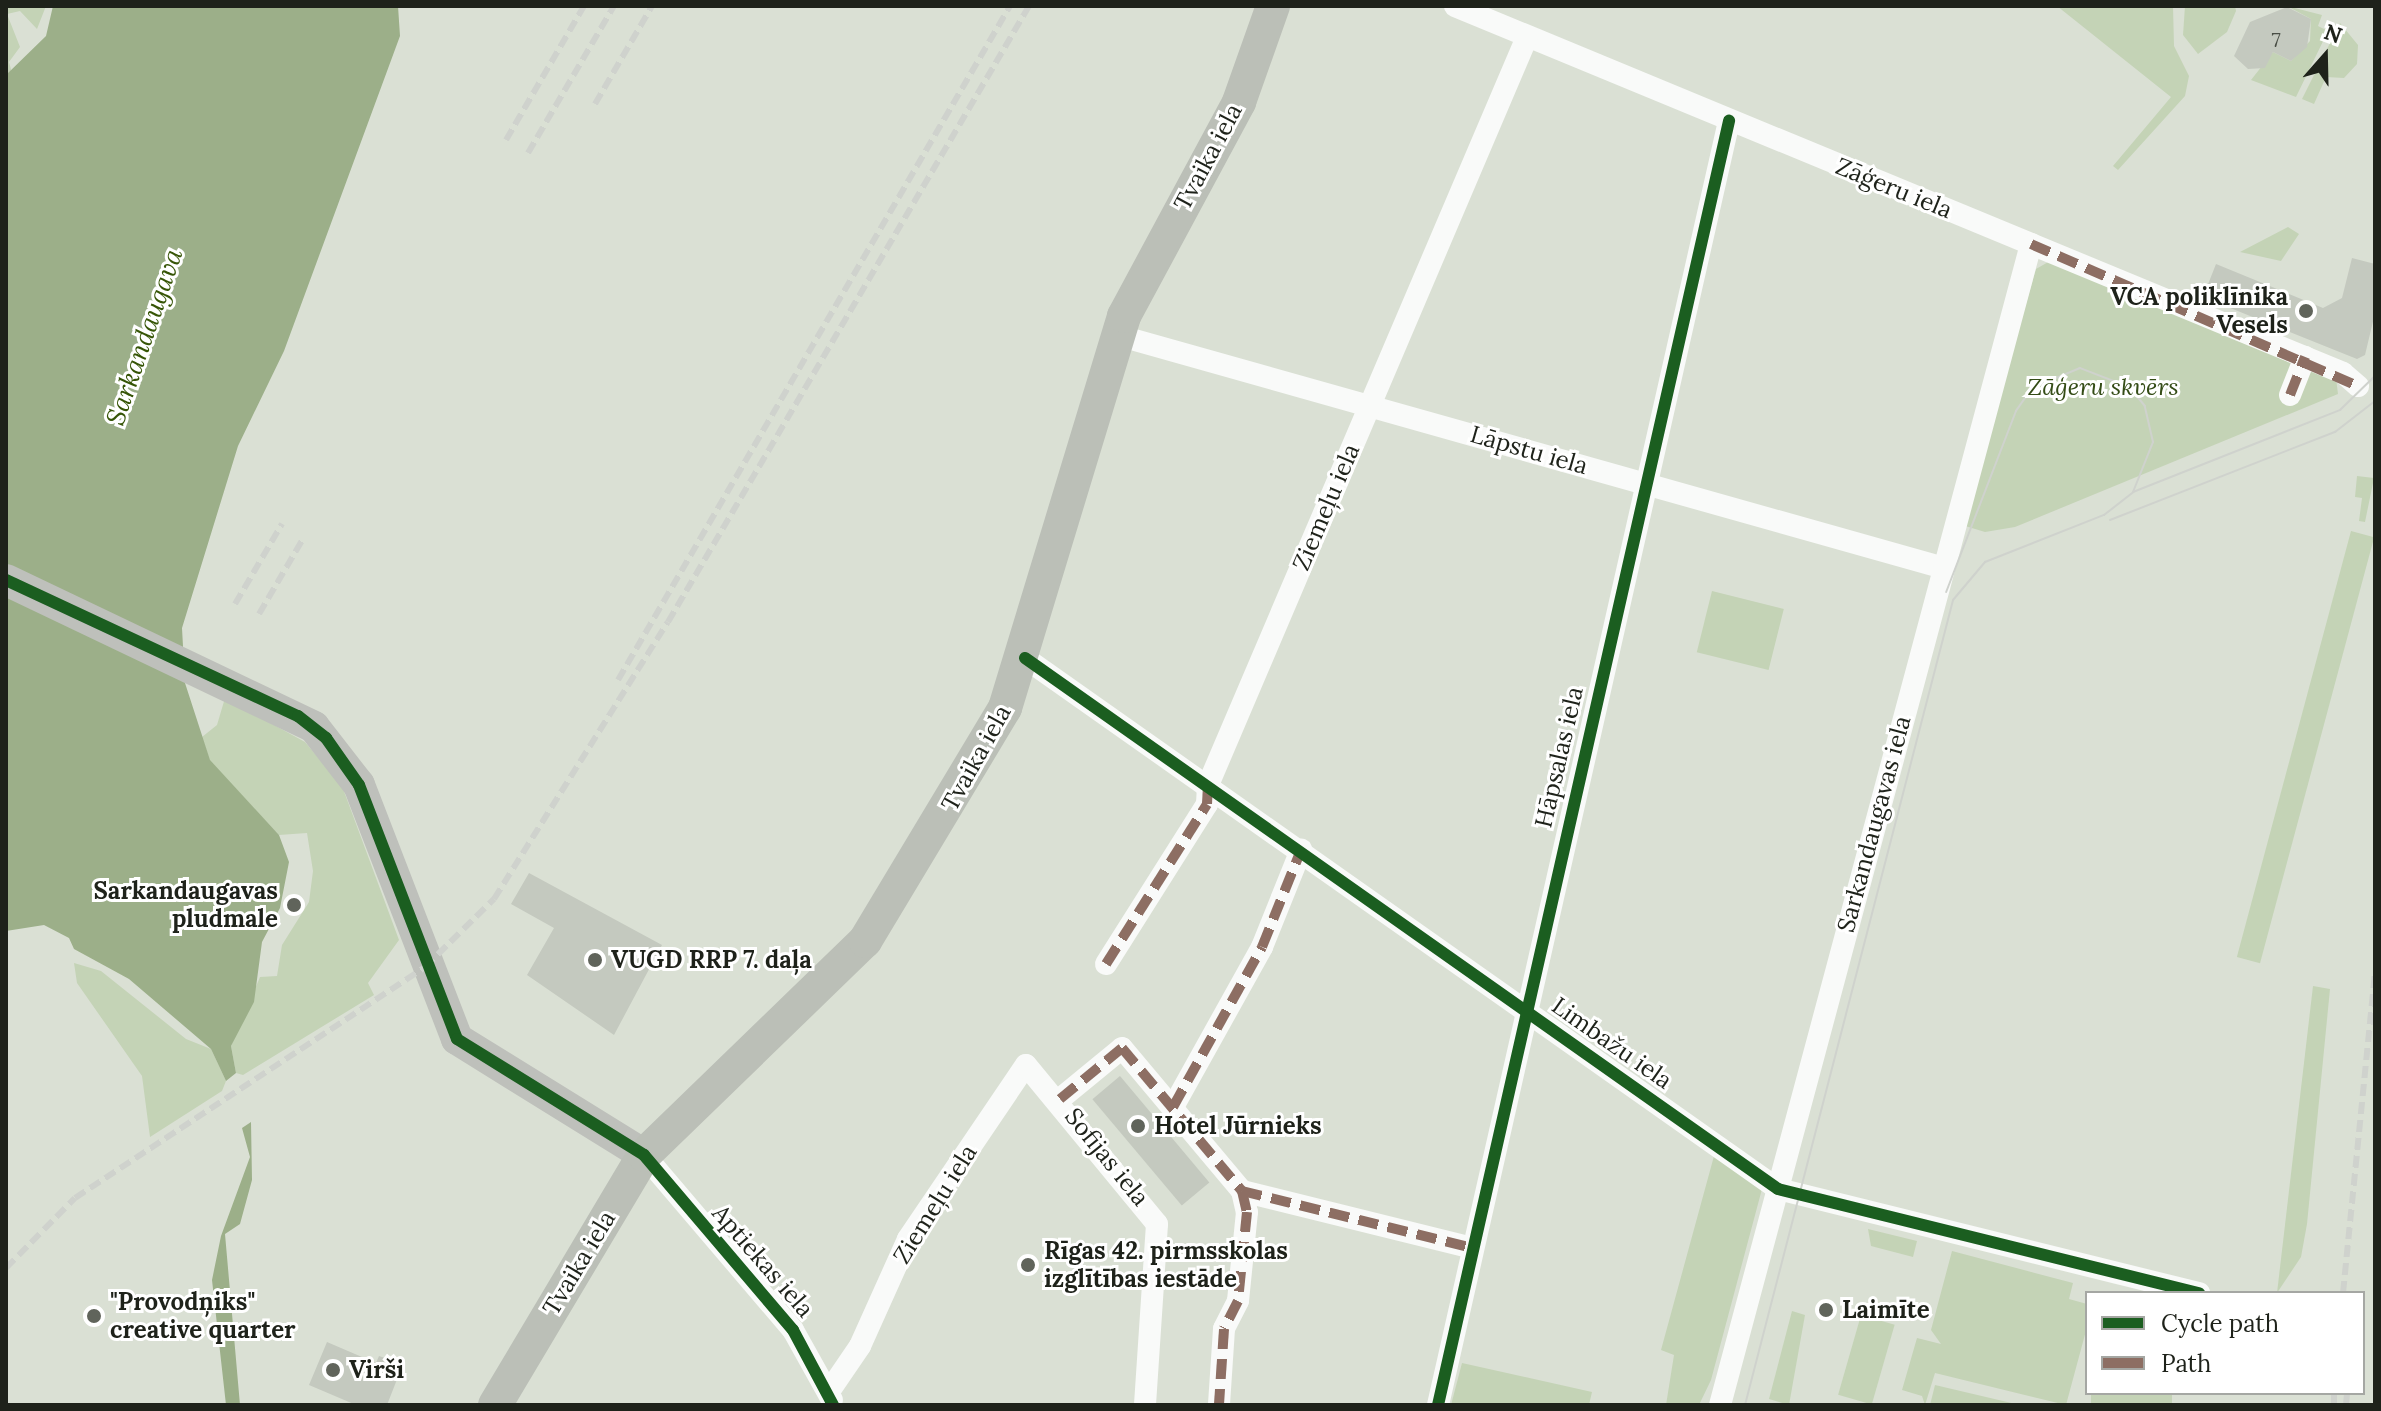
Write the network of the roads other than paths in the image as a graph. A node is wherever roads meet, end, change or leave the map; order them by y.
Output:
1 (1273, 6) edge
2 (1455, 6) edge
3 (1527, 37) junction
4 (1729, 121) junction
5 (2031, 244) junction
6 (1117, 335) junction
7 (2305, 357) junction
8 (2358, 386) dead end
9 (2290, 395) dead end
10 (1370, 406) junction
11 (1643, 482) junction
12 (1940, 567) junction
13 (6, 580) edge
14 (1025, 658) junction
15 (1208, 785) junction
16 (1301, 850) junction
17 (1106, 964) dead end
18 (1523, 1007) junction
19 (1026, 1065) joint
20 (1060, 1099) junction
21 (1173, 1107) junction
22 (644, 1155) junction
23 (1778, 1189) junction
24 (1242, 1191) junction
25 (1472, 1248) junction
26 (2191, 1291) edge
27 (831, 1398) edge
28 (495, 1405) edge
29 (1145, 1405) edge
30 (1219, 1405) edge
31 (1438, 1405) edge
32 (1720, 1405) edge

1 - 6 main road, Tvaika iela
2 - 3 street, Zāģeru iela
3 - 4 street, Zāģeru iela
3 - 10 street, Ziemeļu iela
4 - 5 street, Zāģeru iela
4 - 11 street, Hāpsalas iela
5 - 7 street, Zāģeru iela
5 - 12 street, Sarkandaugavas iela
6 - 10 street, Lāpstu iela
6 - 14 main road, Tvaika iela
7 - 8 street, Zāģeru iela
7 - 9 street
10 - 11 street, Lāpstu iela
10 - 15 street, Ziemeļu iela
11 - 12 street, Lāpstu iela
11 - 18 street, Hāpsalas iela
12 - 23 street, Sarkandaugavas iela
13 - 22 street
14 - 15 street, Limbažu iela
14 - 22 main road, Tvaika iela
15 - 16 street, Limbažu iela
15 - 17 street, Ziemeļu iela
16 - 18 street, Limbažu iela
16 - 21 street
18 - 23 street, Limbažu iela
18 - 25 street, Hāpsalas iela
19 - 20 street, Sofijas iela
19 - 27 street, Ziemeļu iela
20 - 21 street
20 - 29 street, Sofijas iela
21 - 24 street
22 - 27 street, Aptiekas iela
22 - 28 main road, Tvaika iela
23 - 26 street, Limbažu iela
23 - 32 street, Sarkandaugavas iela
24 - 25 street
24 - 30 street
25 - 31 street, Hāpsalas iela

